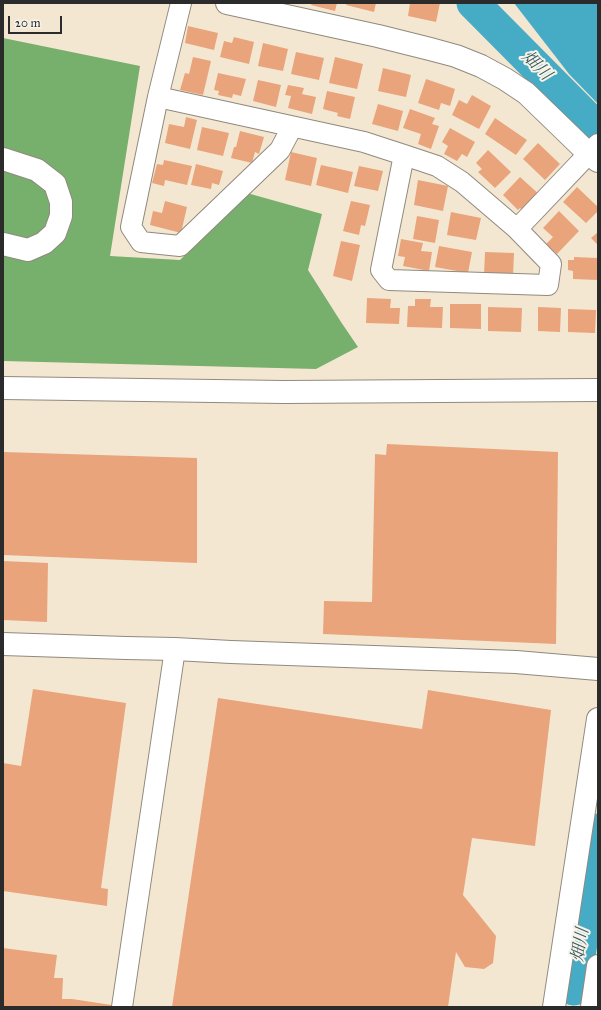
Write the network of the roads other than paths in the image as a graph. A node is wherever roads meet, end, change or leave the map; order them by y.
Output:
1 (181, 3) edge
2 (227, 3) edge
3 (158, 97) junction
4 (292, 127) junction
5 (404, 155) junction
6 (596, 156) edge
7 (3, 159) edge
8 (517, 229) junction
9 (3, 244) edge
10 (3, 388) edge
11 (598, 390) edge
12 (3, 644) edge
13 (175, 649) junction
14 (598, 669) edge
15 (598, 719) edge
16 (598, 966) edge
17 (122, 1007) edge
18 (554, 1007) edge
19 (592, 1007) edge

1 - 3 street
2 - 6 street
3 - 4 street
3 - 4 street
4 - 5 street
5 - 8 street
5 - 8 street
6 - 8 street
7 - 9 street
10 - 11 street
12 - 13 street
13 - 14 street
13 - 17 street
15 - 18 street
16 - 19 street

